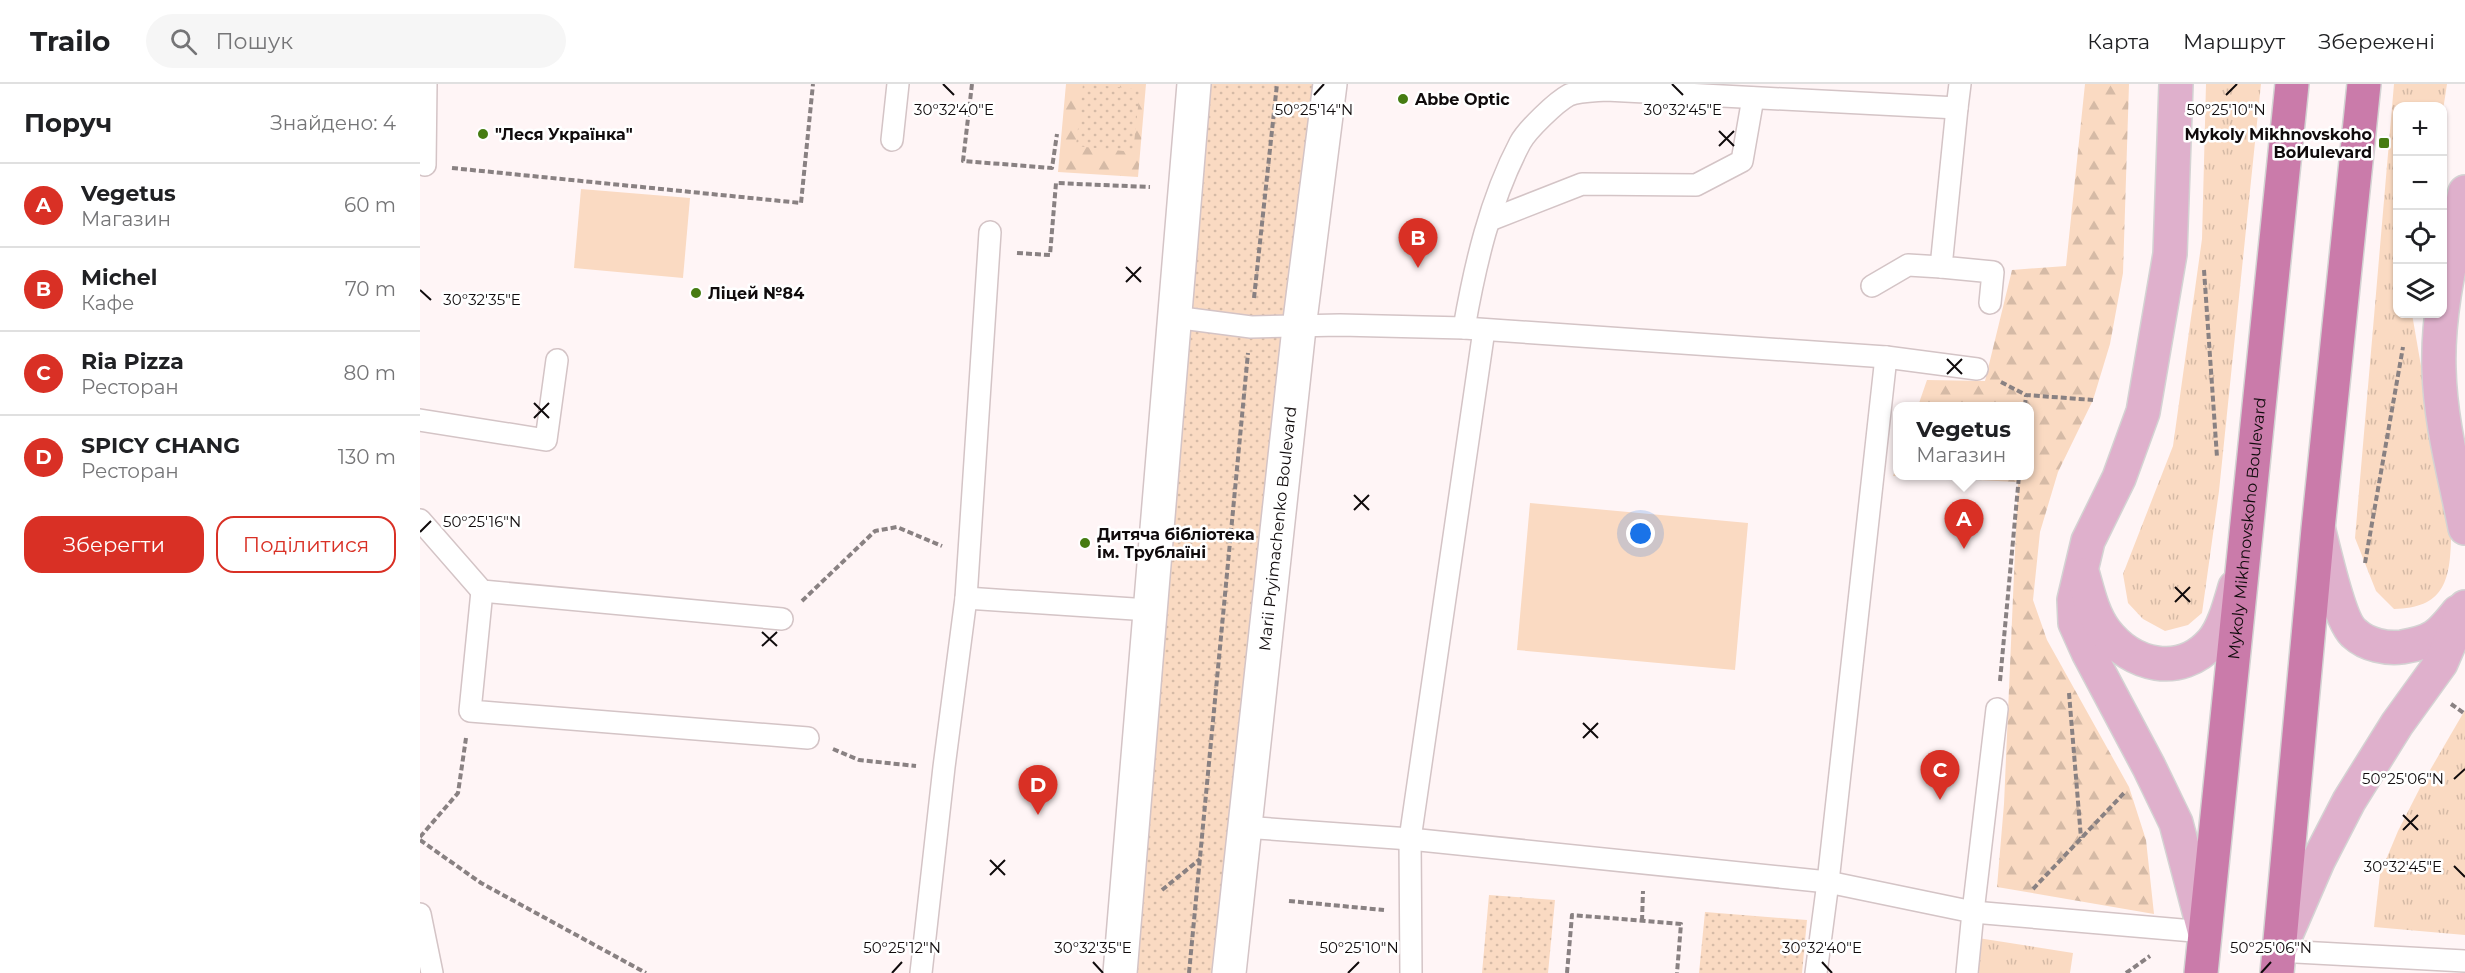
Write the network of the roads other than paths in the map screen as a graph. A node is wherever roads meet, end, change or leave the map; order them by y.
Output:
1 (426, 84) edge
2 (898, 84) edge
3 (1194, 84) edge
4 (1330, 84) edge
5 (1960, 84) edge
6 (2176, 84) edge
7 (2292, 84) edge
8 (2364, 84) edge
9 (1753, 98) junction
10 (1957, 108) junction
11 (892, 140) dead end
12 (425, 165) road end
13 (2465, 192) edge
14 (1490, 220) junction
15 (990, 242) road end
16 (1941, 267) junction
17 (1872, 286) dead end
18 (1990, 303) dead end
19 (1174, 317) junction
20 (1299, 328) junction
21 (1474, 329) junction
22 (1886, 357) junction
23 (557, 360) dead end
24 (1977, 369) road end
25 (420, 420) edge
26 (2458, 453) edge
27 (420, 520) edge
28 (2465, 528) edge
29 (2318, 530) junction
30 (2244, 553) junction
31 (2081, 569) junction
32 (483, 591) junction
33 (966, 598) junction
34 (2465, 606) edge
35 (1149, 610) junction
36 (782, 619) road end
37 (1997, 709) road end
38 (808, 738) road end
39 (1243, 827) junction
40 (1410, 838) junction
41 (1828, 882) junction
42 (1973, 912) junction
43 (420, 914) edge
44 (2205, 932) junction
45 (2465, 961) edge
46 (2278, 962) edge
47 (432, 973) edge
48 (921, 973) edge
49 (1120, 973) edge
50 (1228, 973) edge
51 (1410, 973) edge
52 (1816, 973) edge
53 (1967, 973) edge
54 (2201, 973) edge

1 - 12 lane
2 - 11 lane
3 - 19 street
4 - 20 street, Marii Pryimachenko Boulevard
5 - 10 lane
6 - 31 main road
7 - 30 highway, Mykoly Mikhnovskoho Boulevard
8 - 29 highway
9 - 10 lane
9 - 14 lane
9 - 14 lane
10 - 16 lane
13 - 26 main road
14 - 21 lane
15 - 33 lane
16 - 17 lane
16 - 18 lane
19 - 20 lane
19 - 35 street
20 - 21 lane
20 - 39 street, Marii Pryimachenko Boulevard
21 - 22 lane
21 - 40 lane
22 - 24 lane
22 - 41 lane
23 - 25 lane
26 - 28 main road
27 - 32 lane
29 - 34 main road
29 - 46 highway
30 - 31 main road
30 - 44 highway, Mykoly Mikhnovskoho Boulevard
31 - 44 main road
32 - 36 lane
32 - 38 lane
33 - 35 lane
33 - 48 lane
34 - 46 main road
35 - 49 street
37 - 42 lane
39 - 40 lane
39 - 50 street, Marii Pryimachenko Boulevard
40 - 41 lane
40 - 51 lane
41 - 42 lane
41 - 52 lane
42 - 44 lane
42 - 53 lane
43 - 47 lane
44 - 54 highway, Mykoly Mikhnovskoho Boulevard
45 - 46 lane

